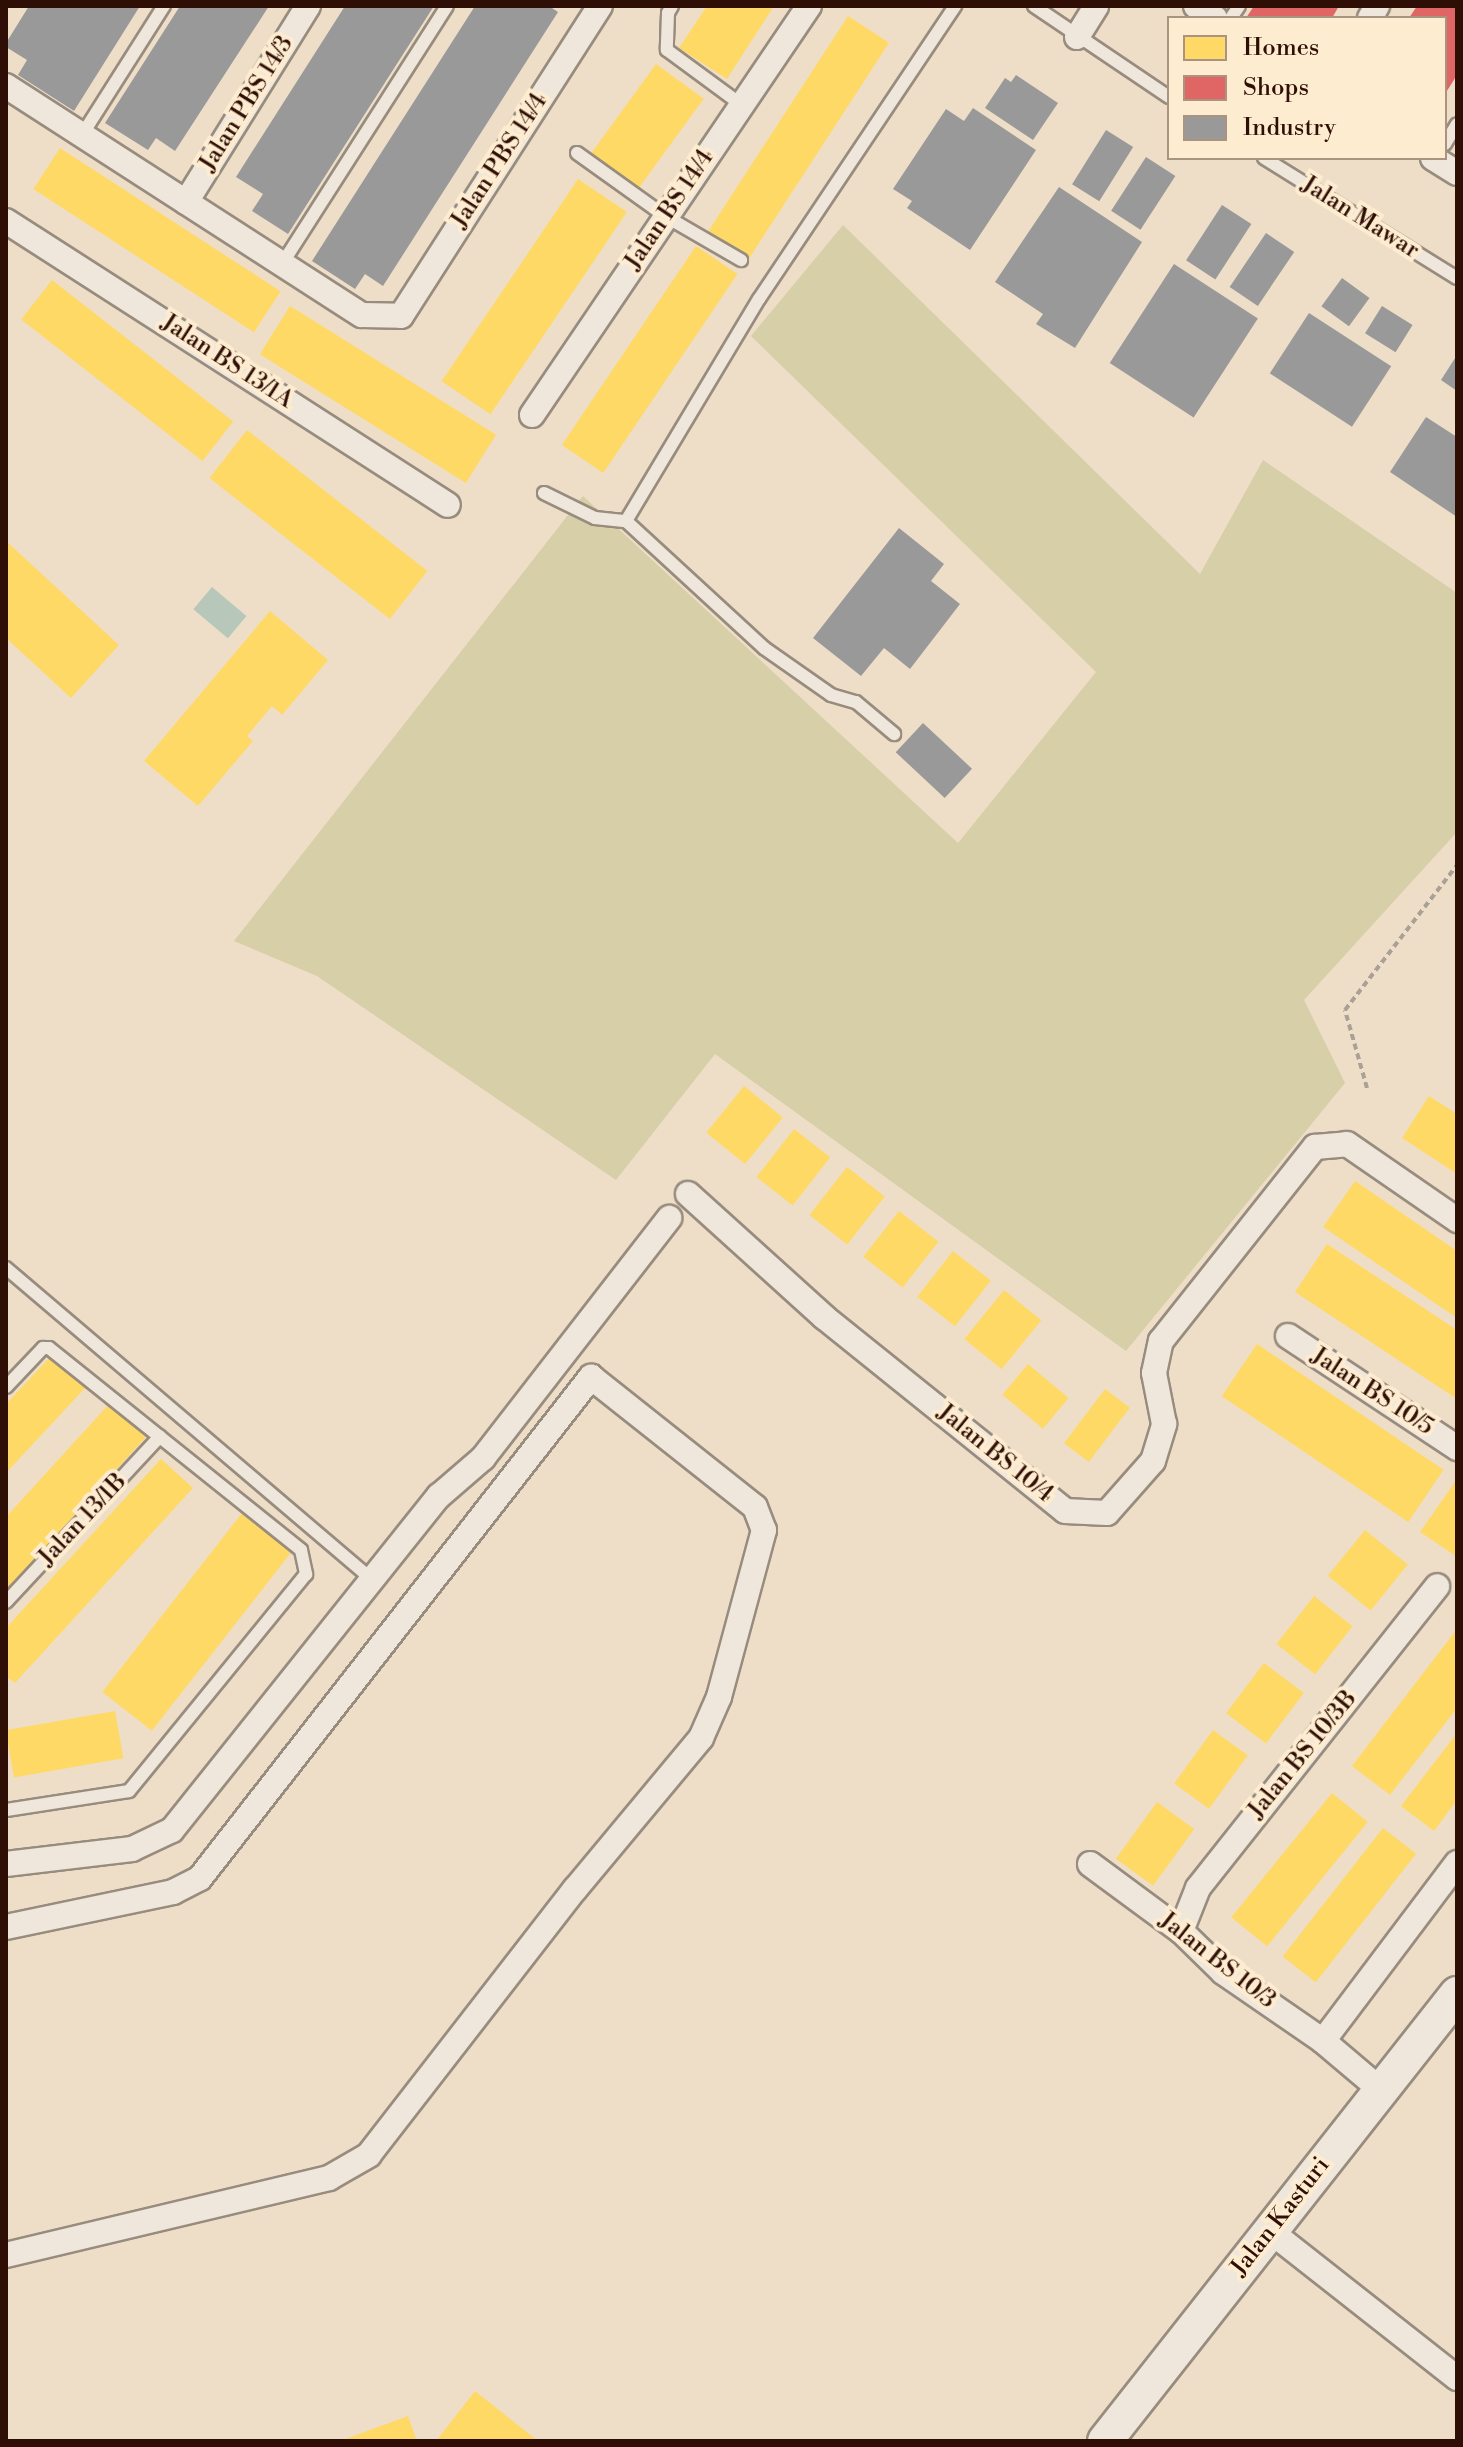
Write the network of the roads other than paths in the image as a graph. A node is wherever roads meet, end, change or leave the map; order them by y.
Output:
1 (164, 6) edge
2 (308, 6) edge
3 (447, 6) edge
4 (672, 6) edge
5 (809, 6) edge
6 (955, 6) edge
7 (1034, 6) edge
8 (1096, 6) edge
9 (596, 7) edge
10 (1077, 37) junction
11 (6, 86) edge
12 (1167, 96) edge
13 (742, 105) junction
14 (82, 135) junction
15 (577, 153) dead end
16 (1267, 160) edge
17 (186, 202) junction
18 (665, 216) junction
19 (6, 221) edge
20 (741, 260) dead end
21 (282, 264) junction
22 (1457, 278) edge
23 (532, 415) dead end
24 (544, 493) dead end
25 (448, 505) dead end
26 (626, 521) junction
27 (894, 734) dead end
28 (688, 1194) dead end
29 (669, 1218) dead end
30 (1457, 1220) edge
31 (6, 1268) edge
32 (1288, 1336) dead end
33 (6, 1387) edge
34 (160, 1436) junction
35 (1457, 1448) edge
36 (372, 1580) junction
37 (1437, 1586) dead end
38 (6, 1602) edge
39 (6, 1810) edge
40 (1457, 1863) edge
41 (6, 1864) edge
42 (1090, 1864) dead end
43 (6, 1927) edge
44 (1181, 1931) junction
45 (1457, 1994) edge
46 (1323, 2041) junction
47 (1381, 2090) junction
48 (1270, 2231) junction
49 (6, 2255) edge
50 (1457, 2378) edge
51 (1111, 2439) edge

1 - 14 lane
2 - 17 street, Jalan PBS 14/3
3 - 21 lane
4 - 13 lane
5 - 13 street, Jalan BS 14/4
6 - 26 lane
7 - 10 lane
8 - 10 street
9 - 21 street, Jalan PBS 14/4
10 - 12 lane
11 - 14 street
13 - 18 street, Jalan BS 14/4
14 - 17 street
15 - 18 lane
16 - 22 lane, Jalan Mawar
17 - 21 street
18 - 20 lane
18 - 23 street, Jalan BS 14/4
19 - 25 street, Jalan BS 13/1A
24 - 26 lane
26 - 27 lane
28 - 30 street, Jalan BS 10/4
29 - 36 street
31 - 36 lane
32 - 35 street, Jalan BS 10/5
33 - 34 lane
34 - 38 lane, Jalan 13/1B
34 - 39 lane
36 - 41 street
37 - 44 street, Jalan BS 10/3B
40 - 46 street
42 - 44 street, Jalan BS 10/3
43 - 49 street
44 - 46 street, Jalan BS 10/3
45 - 47 street, Jalan Kasturi
46 - 47 street, Jalan BS 10/3
47 - 48 street, Jalan Kasturi
48 - 50 street
48 - 51 street, Jalan Kasturi

